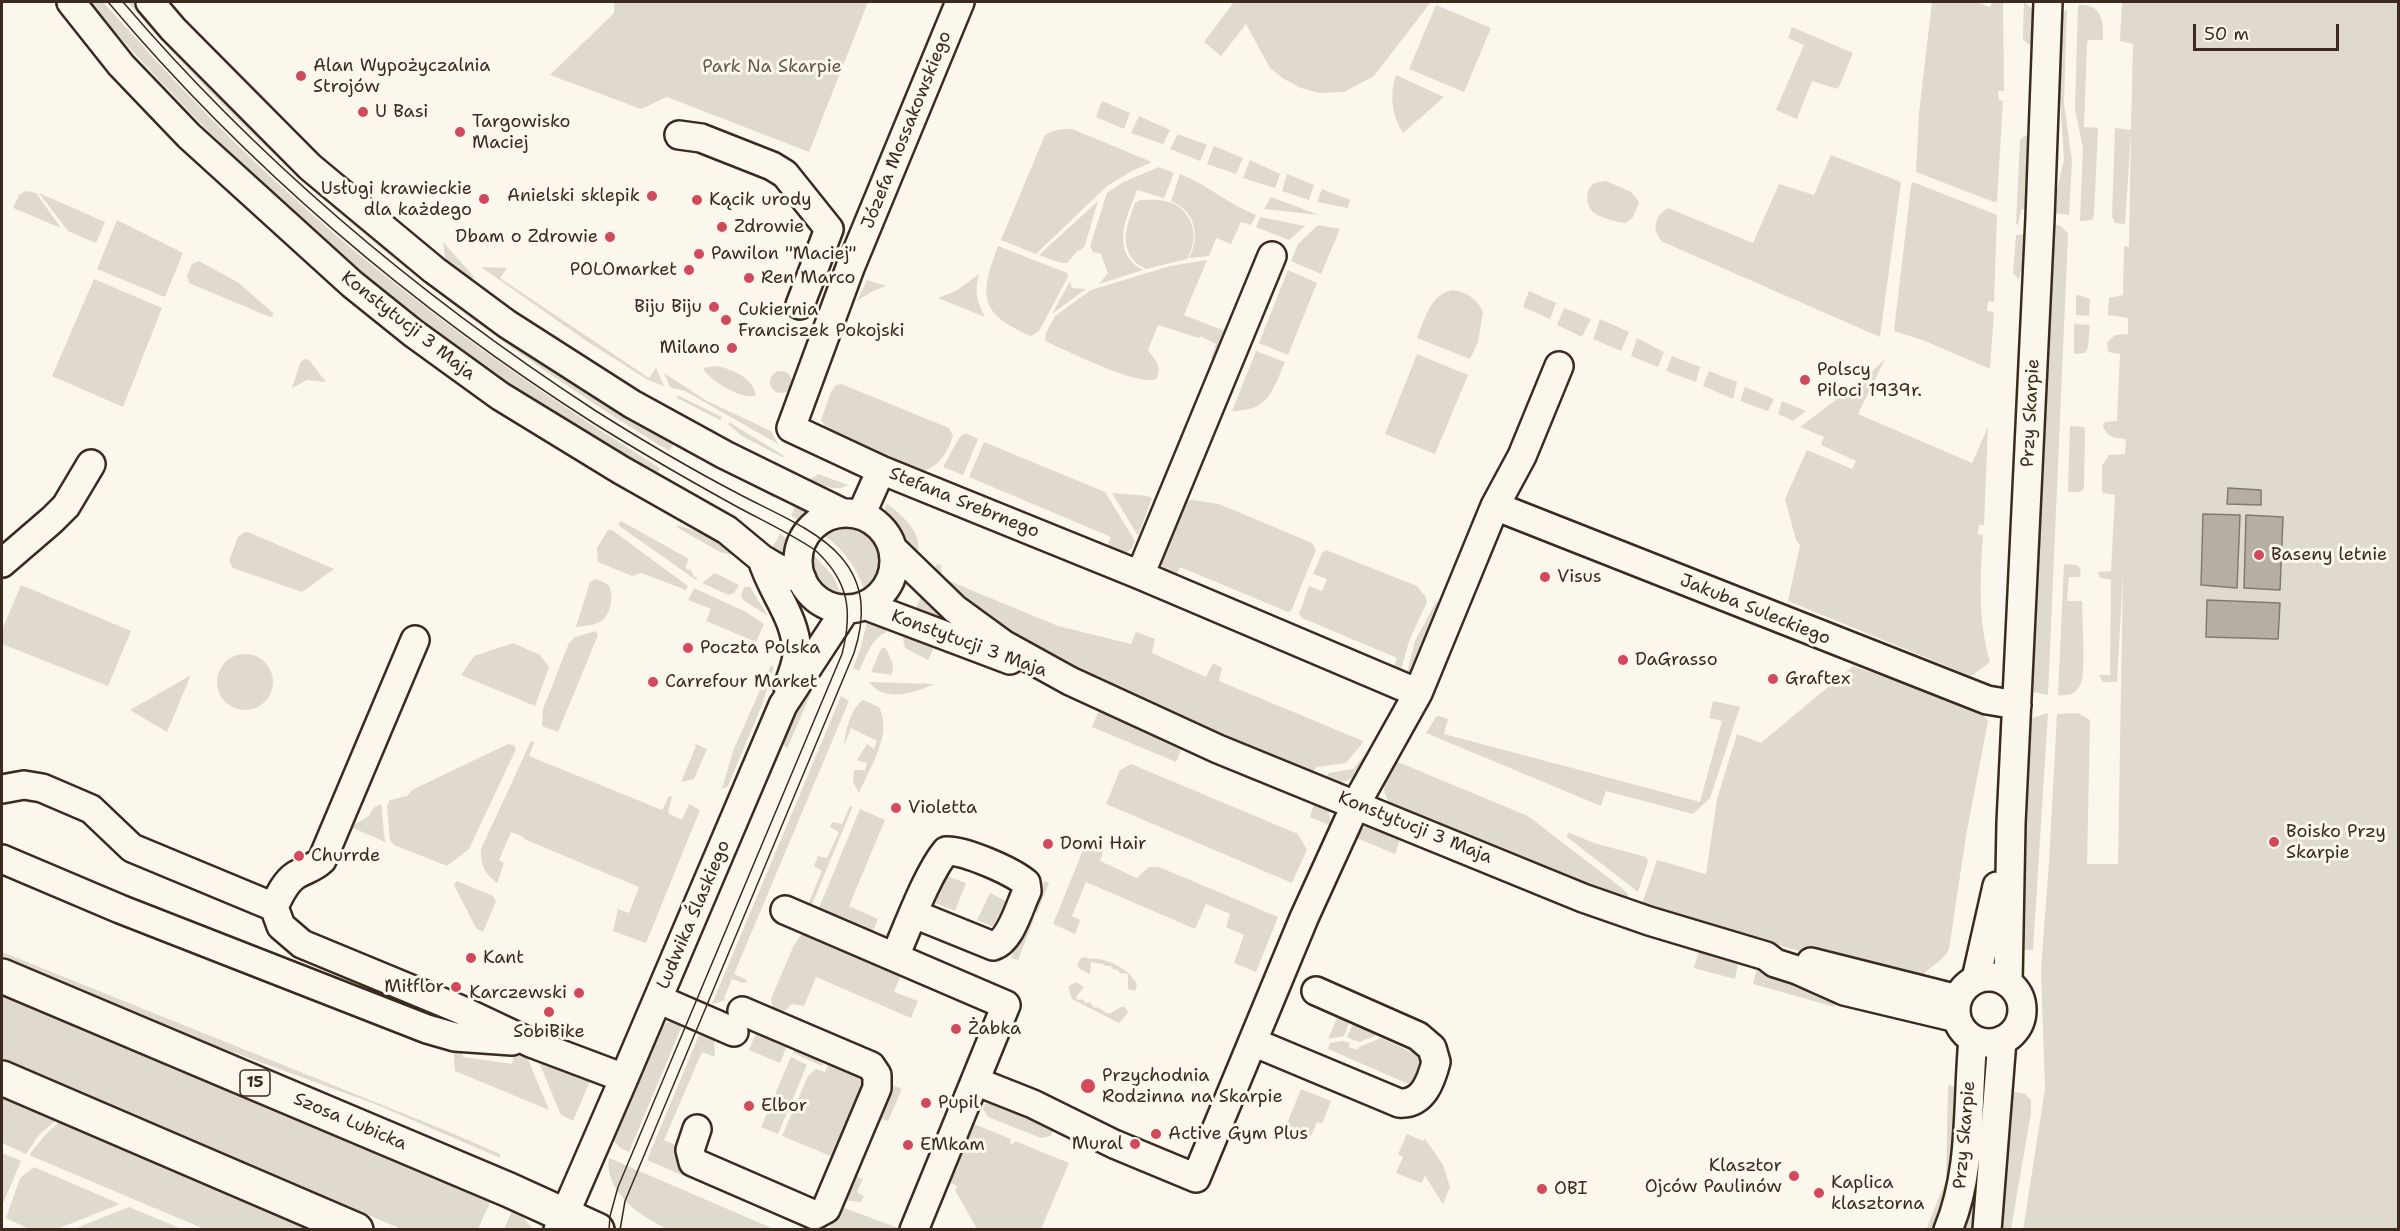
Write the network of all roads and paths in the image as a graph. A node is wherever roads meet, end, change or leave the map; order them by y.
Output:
1 (71, 2) edge
2 (150, 2) edge
3 (960, 2) edge
4 (2048, 2) edge
5 (679, 135) dead end
6 (830, 230) junction
7 (861, 242) junction
8 (1272, 256) dead end
9 (800, 305) dead end
10 (1559, 366) dead end
11 (790, 428) joint
12 (91, 464) dead end
13 (880, 470) junction
14 (1495, 506) junction
15 (850, 513) junction
16 (894, 550) junction
17 (762, 559) junction
18 (2, 563) edge
19 (1140, 574) junction
20 (809, 589) junction
21 (856, 608) junction
22 (415, 640) dead end
23 (798, 652) junction
24 (1070, 681) junction
25 (1418, 693) junction
26 (783, 705) junction
27 (2017, 705) junction
28 (2, 789) edge
29 (1356, 804) junction
30 (2011, 824) junction
31 (2, 859) edge
32 (274, 907) junction
33 (785, 910) dead end
34 (914, 914) dead end
35 (896, 956) junction
36 (2, 976) edge
37 (1976, 979) junction
38 (2008, 983) junction
39 (1316, 991) dead end
40 (658, 999) junction
41 (1949, 1010) junction
42 (2002, 1040) junction
43 (1253, 1042) junction
44 (531, 1043) junction
45 (1972, 1050) junction
46 (2, 1078) edge
47 (624, 1078) junction
48 (975, 1081) junction
49 (697, 1130) dead end
50 (561, 1222) edge
51 (356, 1230) edge
52 (597, 1230) edge
53 (914, 1230) edge
54 (1948, 1230) edge
55 (1987, 1230) edge

1 - 17 street, Konstytucji 3 Maja
2 - 15 street
3 - 7 street, Józefa Mossakowskiego
4 - 27 street, Przy Skarpie
5 - 6 street
6 - 7 street
6 - 9 street
7 - 11 street, Józefa Mossakowskiego
8 - 19 street
10 - 14 street
11 - 13 street, Stefana Srebrnego
12 - 18 street
13 - 15 street
13 - 19 street, Stefana Srebrnego
14 - 25 street
14 - 27 street, Jakuba Suleckiego
15 - 16 street
15 - 20 street
16 - 21 street
16 - 24 street, Konstytucji 3 Maja
17 - 20 street, Konstytucji 3 Maja
17 - 23 street
19 - 25 street, Stefana Srebrnego
20 - 21 street
20 - 23 street
21 - 24 street, Konstytucji 3 Maja
21 - 26 street, Ludwika Ślaskiego
22 - 32 street
23 - 26 street
24 - 29 street, Konstytucji 3 Maja
25 - 29 street
26 - 40 street, Ludwika Ślaskiego
27 - 30 street, Przy Skarpie
28 - 32 street
29 - 41 street, Konstytucji 3 Maja
29 - 43 street
30 - 37 street, Przy Skarpie
30 - 38 street, Przy Skarpie
31 - 44 street
32 - 44 street
33 - 35 street
34 - 35 street
35 - 48 street
36 - 50 main road, Szosa Lubicka / 15
37 - 38 street
37 - 41 street
38 - 42 street
39 - 43 street
40 - 47 street, Ludwika Ślaskiego
40 - 49 street
41 - 45 street
42 - 45 street
42 - 55 street, Przy Skarpie
43 - 48 street
44 - 47 street
45 - 54 street, Przy Skarpie
46 - 51 main road
47 - 50 street, Ludwika Ślaskiego
48 - 53 street
50 - 52 main road, Szosa Lubicka / 15

